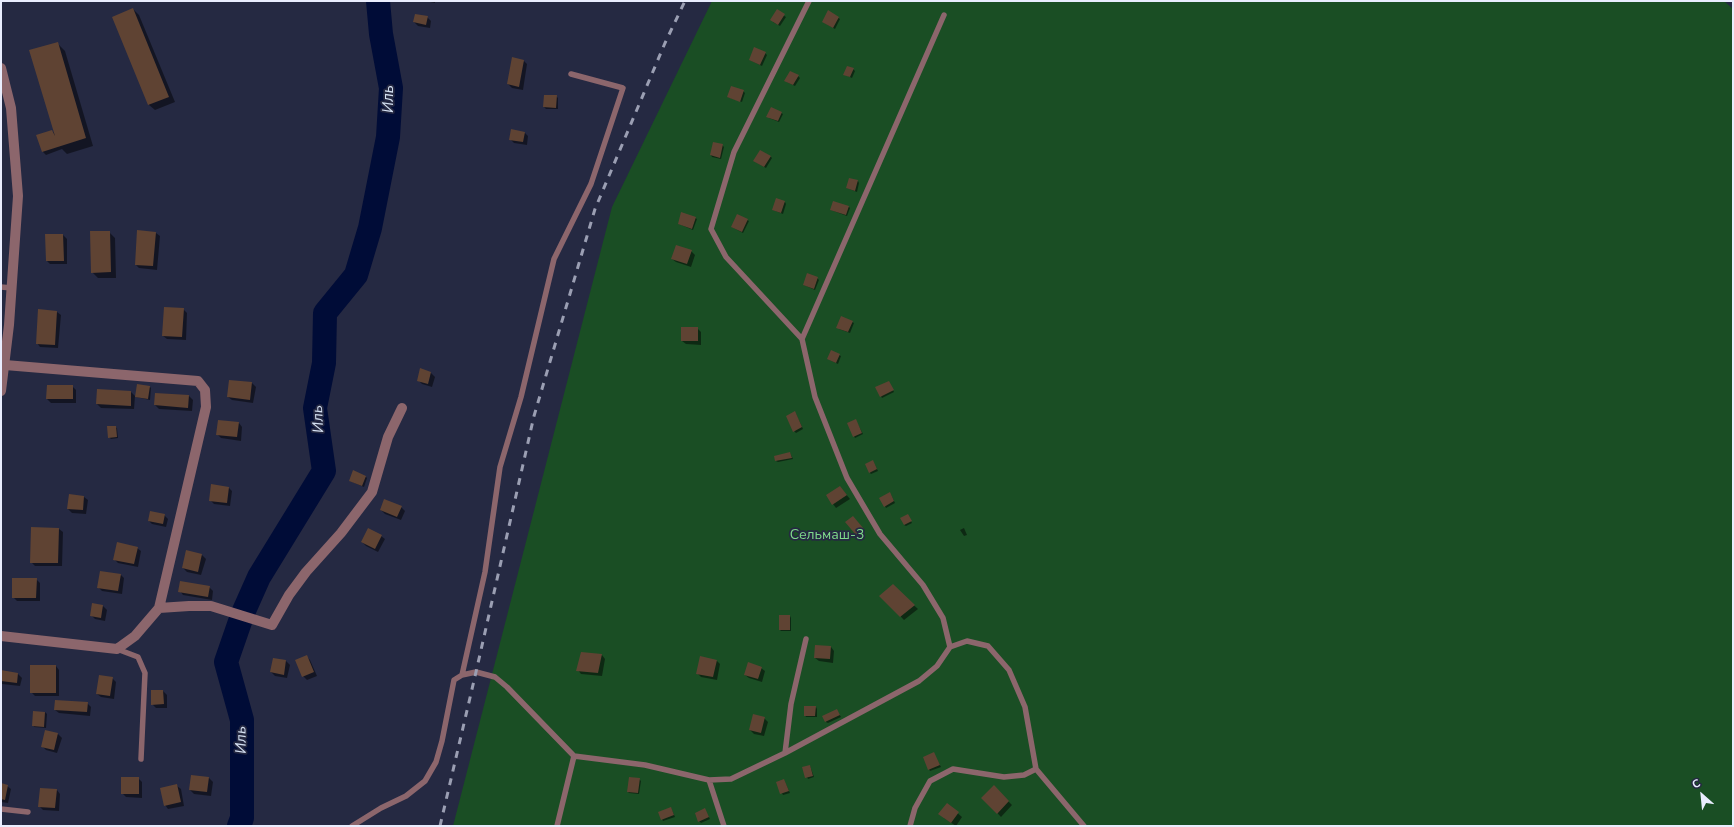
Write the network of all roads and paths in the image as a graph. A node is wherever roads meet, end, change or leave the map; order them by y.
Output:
1 (809, 1) edge
2 (944, 15) dead end
3 (1, 68) edge
4 (571, 74) dead end
5 (1, 287) edge
6 (12, 288) junction
7 (802, 339) junction
8 (3, 372) edge
9 (1, 391) edge
10 (402, 408) dead end
11 (159, 608) junction
12 (1, 636) edge
13 (806, 639) dead end
14 (950, 647) junction
15 (118, 649) junction
16 (462, 676) junction
17 (785, 753) junction
18 (574, 756) junction
19 (141, 759) dead end
20 (1036, 769) junction
21 (709, 780) junction
22 (1, 809) edge
23 (28, 812) dead end
24 (352, 826) edge
25 (557, 826) edge
26 (724, 826) edge
27 (910, 826) edge
28 (1084, 826) edge

1 - 7 lane
2 - 7 lane
3 - 6 street
4 - 16 lane
5 - 6 lane
6 - 8 street
7 - 14 lane
8 - 9 street
8 - 11 street
10 - 11 street
11 - 15 street
12 - 15 street
13 - 17 lane
14 - 17 lane
14 - 20 lane
15 - 19 lane
16 - 18 lane
16 - 24 lane
17 - 21 lane
18 - 21 lane
18 - 25 lane
20 - 27 lane
20 - 28 lane
21 - 26 lane
22 - 23 lane

